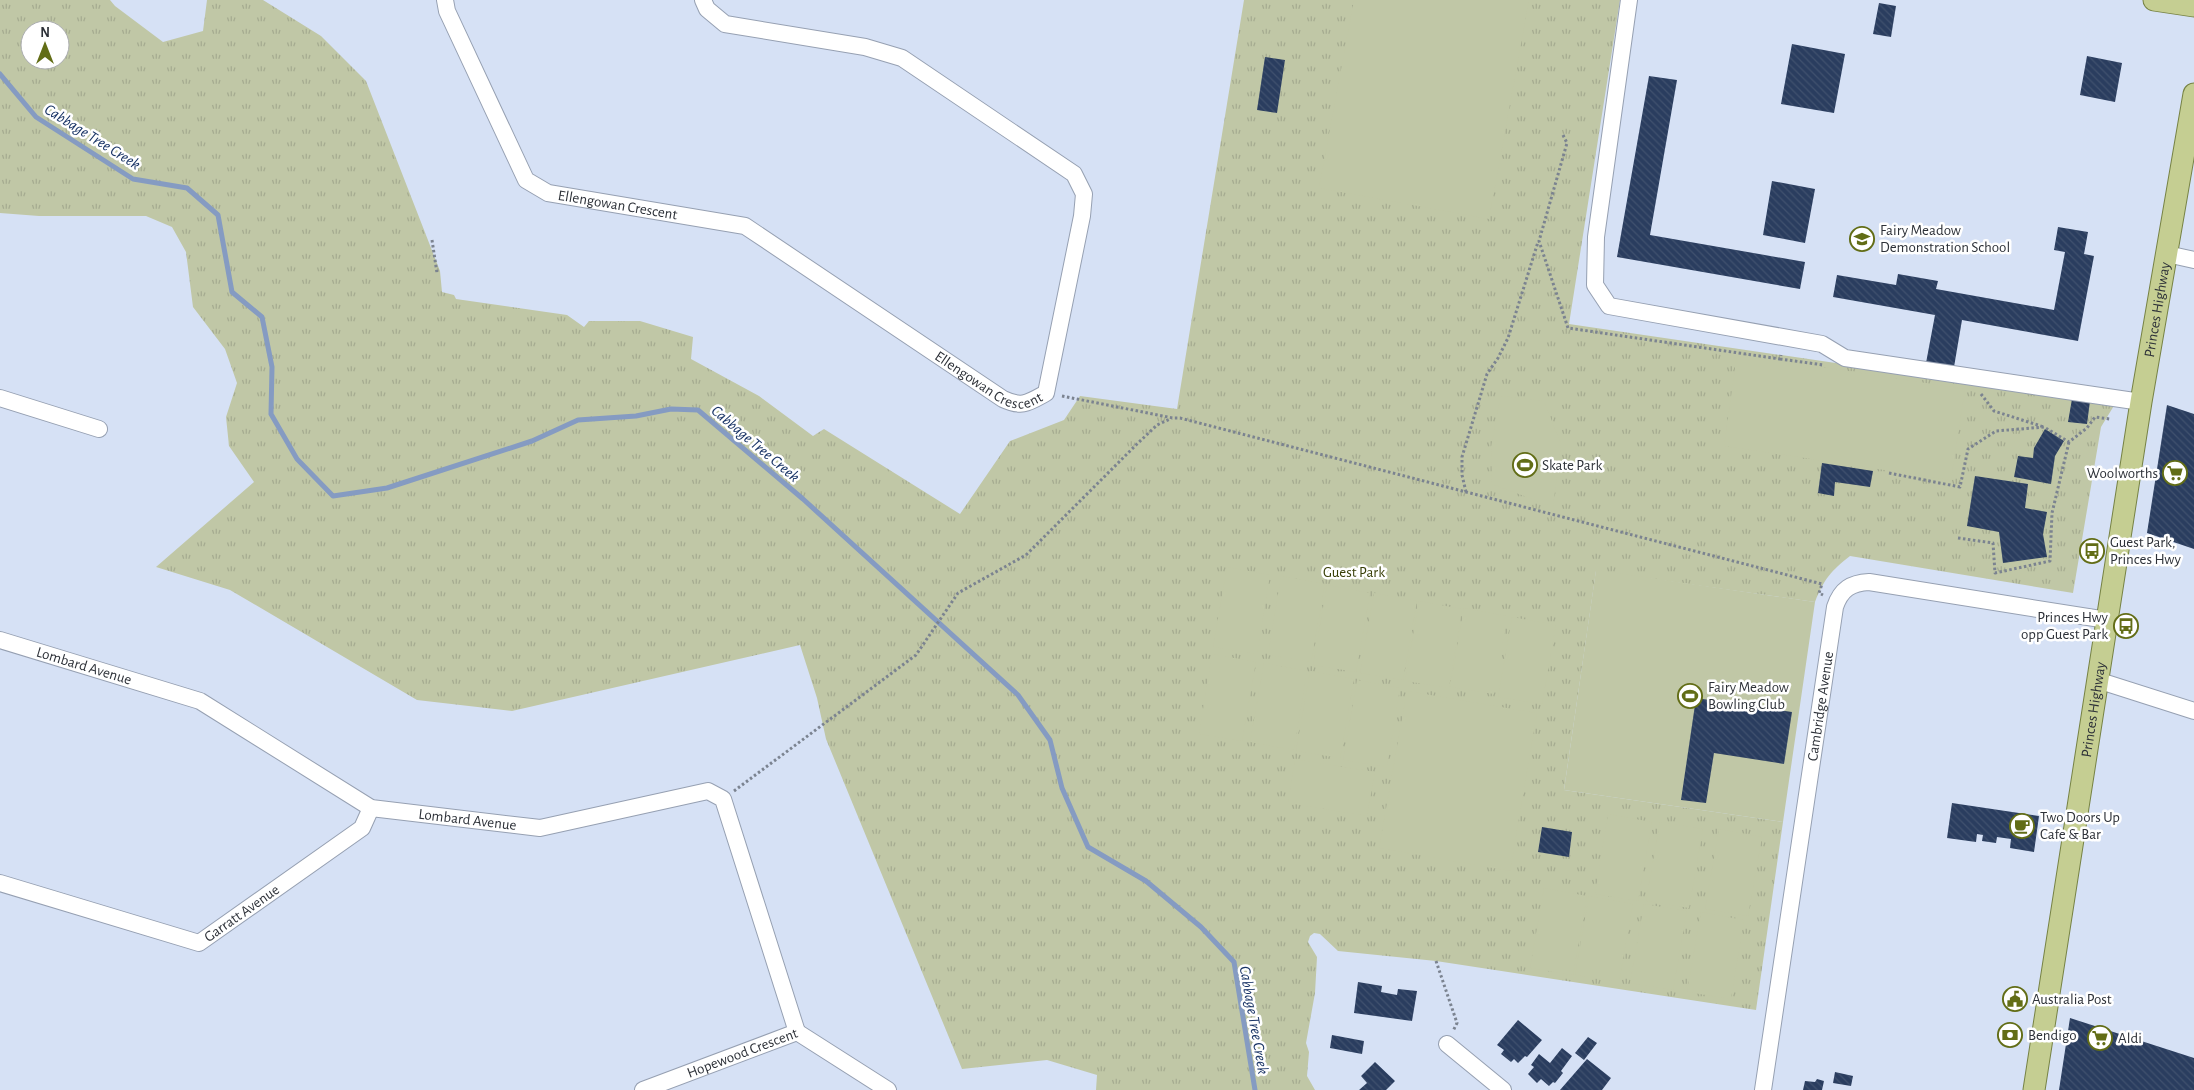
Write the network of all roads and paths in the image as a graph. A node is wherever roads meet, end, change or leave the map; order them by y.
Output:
1 (445, 0) edge
2 (703, 0) edge
3 (1629, 0) edge
4 (2154, 0) edge
5 (2194, 6) edge
6 (2194, 94) edge
7 (1563, 135) dead end
8 (432, 240) dead end
9 (1539, 241) junction
10 (2167, 254) junction
11 (2194, 260) edge
12 (437, 273) dead end
13 (1781, 356) dead end
14 (1046, 393) junction
15 (0, 398) edge
16 (2141, 402) junction
17 (1172, 418) junction
18 (2110, 419) dead end
19 (98, 429) dead end
20 (2069, 442) junction
21 (1889, 474) dead end
22 (1466, 492) junction
23 (1958, 538) dead end
24 (1822, 595) dead end
25 (2107, 620) junction
26 (0, 640) edge
27 (2097, 680) junction
28 (2194, 711) edge
29 (723, 799) junction
30 (371, 808) junction
31 (0, 882) edge
32 (1436, 960) dead end
33 (797, 1032) junction
34 (1447, 1044) joint
35 (643, 1090) edge
36 (888, 1090) edge
37 (1503, 1090) edge
38 (1763, 1090) edge
39 (2034, 1090) edge

1 - 14 street, Ellengowan Crescent
2 - 14 street, Ellengowan Crescent
3 - 16 street
4 - 5 main road
6 - 10 main road, Princes Highway
7 - 9 path
8 - 12 path
9 - 13 path
9 - 22 path
10 - 11 street
10 - 16 main road, Princes Highway
14 - 17 path
15 - 19 street
16 - 25 main road, Princes Highway
17 - 22 path
17 - 29 path
18 - 20 path
20 - 21 path
20 - 23 path
22 - 24 path
25 - 27 main road, Princes Highway
25 - 38 street, Cambridge Avenue
26 - 30 street, Lombard Avenue
27 - 28 street
27 - 39 main road, Princes Highway
29 - 30 street, Lombard Avenue
29 - 33 street
30 - 31 street, Garratt Avenue
32 - 34 path
33 - 35 street, Hopewood Crescent
33 - 36 street, Hopewood Crescent
34 - 37 street

